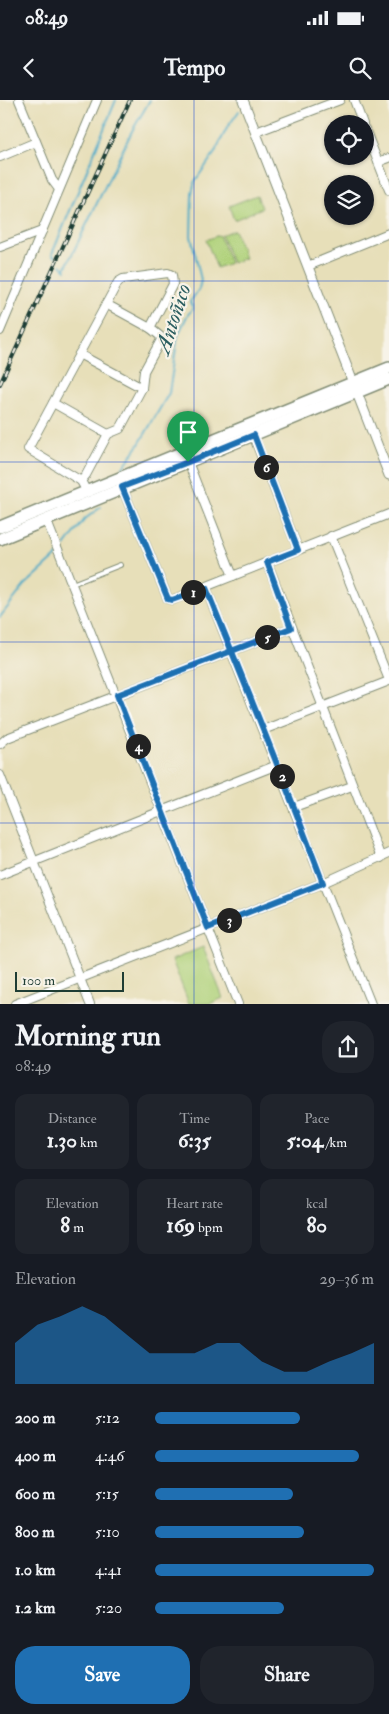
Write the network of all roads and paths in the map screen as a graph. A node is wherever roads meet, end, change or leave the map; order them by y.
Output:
1 (19, 100) edge
2 (97, 100) edge
3 (243, 100) edge
4 (340, 100) edge
5 (354, 100) edge
6 (360, 115) edge
7 (256, 132) junction
8 (36, 142) junction
9 (374, 152) edge
10 (0, 157) edge
11 (389, 158) edge
12 (378, 162) junction
13 (58, 188) junction
14 (389, 190) edge
15 (42, 231) junction
16 (389, 233) edge
17 (0, 247) edge
18 (308, 266) junction
19 (106, 304) junction
20 (150, 328) junction
21 (0, 331) edge
22 (79, 354) junction
23 (389, 368) edge
24 (389, 379) edge
25 (354, 387) junction
26 (142, 388) junction
27 (53, 403) junction
28 (108, 434) junction
29 (254, 435) junction
30 (188, 462) junction
31 (389, 475) edge
32 (84, 478) junction
33 (104, 485) junction
34 (122, 487) junction
35 (87, 492) junction
36 (389, 514) edge
37 (46, 520) junction
38 (0, 527) edge
39 (331, 536) junction
40 (0, 539) edge
41 (298, 550) junction
42 (267, 562) junction
43 (120, 565) dead end
44 (233, 576) junction
45 (72, 584) junction
46 (206, 588) junction
47 (291, 628) junction
48 (231, 650) junction
49 (389, 681) edge
50 (117, 695) junction
51 (322, 708) junction
52 (263, 730) junction
53 (0, 744) edge
54 (277, 765) junction
55 (0, 775) edge
56 (352, 786) junction
57 (294, 807) junction
58 (163, 810) junction
59 (389, 853) edge
60 (381, 858) junction
61 (34, 862) junction
62 (0, 875) edge
63 (323, 883) junction
64 (208, 928) junction
65 (80, 978) junction
66 (15, 1004) edge
67 (90, 1004) edge
68 (238, 1004) edge
69 (371, 1004) edge

1 - 8 street
2 - 13 street
3 - 7 street
4 - 7 street
5 - 6 street
7 - 18 street
8 - 10 street
8 - 13 street
9 - 12 street
11 - 12 street
12 - 14 street
13 - 15 street
15 - 17 street
15 - 21 street
16 - 18 street
18 - 25 street
19 - 20 street
19 - 20 street
19 - 22 street
20 - 26 street
22 - 26 street
22 - 27 street
23 - 25 main road
24 - 25 main road
25 - 29 main road
25 - 31 street
25 - 33 main road
26 - 28 street
27 - 28 street
27 - 32 street
28 - 32 street
29 - 30 main road
29 - 41 street
30 - 34 main road
30 - 44 street
32 - 33 street
32 - 35 street
33 - 35 main road
34 - 37 main road
34 - 46 street
35 - 38 main road
36 - 39 street
37 - 40 main road
37 - 45 street
39 - 41 street
39 - 49 street
41 - 42 street
42 - 44 street
42 - 47 street
43 - 45 lane
44 - 46 street
45 - 50 street
46 - 48 street
47 - 48 street
47 - 51 street
48 - 50 street
48 - 52 street
49 - 51 street
50 - 53 street
50 - 58 street
51 - 52 street
51 - 56 street
52 - 54 street
54 - 57 street
54 - 58 street
55 - 61 street
56 - 57 street
56 - 60 street
57 - 63 street
58 - 61 street
58 - 64 street
59 - 60 street
60 - 63 street
61 - 62 street
61 - 65 street
63 - 64 street
63 - 69 street
64 - 65 street
64 - 68 street
65 - 66 street
65 - 67 street

